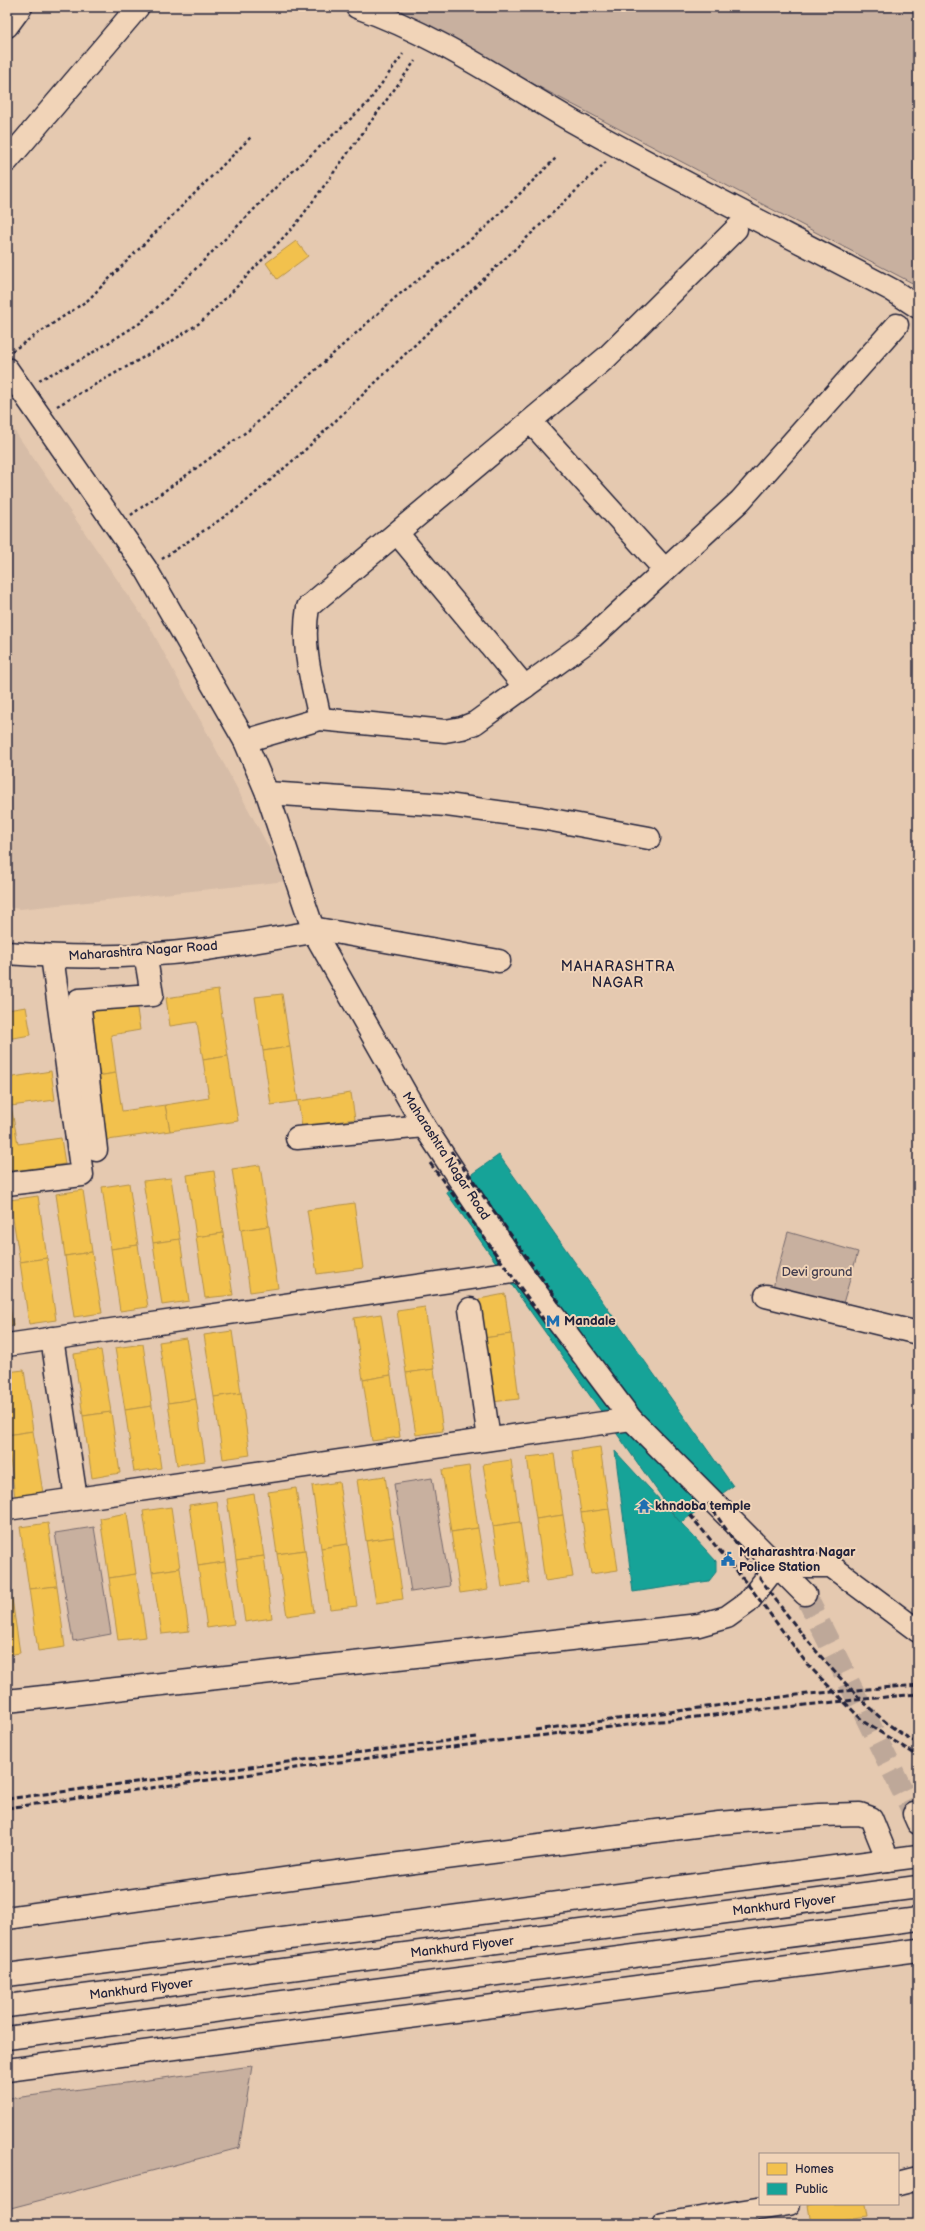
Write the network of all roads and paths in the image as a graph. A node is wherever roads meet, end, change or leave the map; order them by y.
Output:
1 (20, 7) edge
2 (138, 7) edge
3 (357, 7) edge
4 (7, 26) edge
5 (403, 54) dead end
6 (415, 61) dead end
7 (251, 138) dead end
8 (557, 157) dead end
9 (7, 161) edge
10 (606, 162) dead end
11 (736, 229) dead end
12 (918, 307) edge
13 (897, 325) dead end
14 (7, 355) edge
15 (7, 370) edge
16 (20, 389) junction
17 (39, 416) junction
18 (530, 422) junction
19 (116, 524) junction
20 (397, 534) junction
21 (146, 569) junction
22 (665, 570) junction
23 (525, 687) junction
24 (320, 720) junction
25 (245, 741) junction
26 (267, 793) junction
27 (649, 838) dead end
28 (313, 930) junction
29 (7, 953) edge
30 (145, 954) junction
31 (52, 956) junction
32 (499, 961) dead end
33 (424, 1126) junction
34 (297, 1138) dead end
35 (96, 1150) dead end
36 (7, 1184) edge
37 (520, 1271) junction
38 (766, 1296) dead end
39 (470, 1309) dead end
40 (918, 1333) edge
41 (52, 1338) junction
42 (7, 1345) edge
43 (631, 1419) junction
44 (489, 1439) junction
45 (76, 1499) junction
46 (7, 1509) edge
47 (776, 1566) junction
48 (805, 1594) tunnel mouth
49 (918, 1631) edge
50 (7, 1701) edge
51 (918, 1856) edge
52 (888, 1860) junction
53 (918, 1887) edge
54 (7, 1918) edge
55 (918, 1919) edge
56 (918, 1950) edge
57 (7, 1974) edge
58 (7, 2006) edge
59 (7, 2038) edge
60 (7, 2070) edge
61 (918, 2178) edge
62 (899, 2183) edge
63 (783, 2205) edge
64 (663, 2224) edge

1 - 4 main road
2 - 9 main road
3 - 12 main road
5 - 16 path
6 - 17 path
7 - 14 path
8 - 19 path
10 - 21 path
11 - 18 main road
13 - 22 main road
15 - 16 main road
16 - 17 main road
17 - 19 main road
18 - 20 main road
18 - 22 main road
19 - 21 main road
20 - 23 main road
20 - 24 main road
21 - 25 main road
22 - 23 main road
23 - 24 main road
24 - 25 main road
25 - 26 main road
26 - 27 main road
26 - 28 main road
28 - 30 main road, Maharashtra Nagar Road
28 - 32 main road
28 - 33 main road, Maharashtra Nagar Road
29 - 31 main road, Maharashtra Nagar Road
30 - 31 main road, Maharashtra Nagar Road
30 - 35 main road
31 - 36 main road
33 - 34 main road
33 - 37 main road, Maharashtra Nagar Road
37 - 41 main road
37 - 43 main road, Maharashtra Nagar Road
38 - 40 main road
39 - 44 main road
41 - 42 main road
41 - 45 main road
43 - 44 main road
43 - 47 main road, Maharashtra Nagar Road
44 - 45 main road
45 - 46 main road
47 - 48 main road, Maharashtra Nagar Road
47 - 49 main road
47 - 50 main road
51 - 52 main road
52 - 54 main road
52 - 57 main road
53 - 58 main road, Mankhurd Flyover
55 - 59 main road
56 - 60 main road
61 - 62 main road
63 - 64 main road

